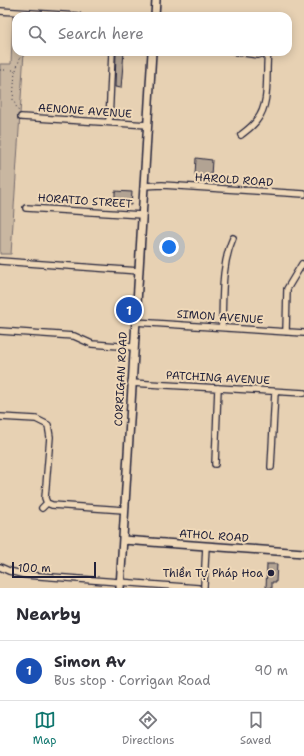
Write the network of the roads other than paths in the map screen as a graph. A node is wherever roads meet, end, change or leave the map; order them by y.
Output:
1 (156, 0) edge
2 (0, 12) edge
3 (155, 12) edge
4 (12, 13) edge
5 (112, 56) edge
6 (152, 56) edge
7 (268, 56) edge
8 (22, 117) road end
9 (109, 122) junction
10 (148, 125) junction
11 (241, 135) dead end
12 (144, 184) junction
13 (304, 194) edge
14 (26, 208) dead end
15 (142, 215) junction
16 (233, 238) dead end
17 (0, 261) edge
18 (302, 264) dead end
19 (139, 271) junction
20 (135, 322) junction
21 (222, 326) junction
22 (0, 331) edge
23 (286, 332) junction
24 (304, 333) edge
25 (133, 348) junction
26 (132, 384) junction
27 (218, 388) junction
28 (275, 392) junction
29 (304, 393) edge
30 (0, 417) edge
31 (215, 464) dead end
32 (271, 467) dead end
33 (47, 503) junction
34 (42, 508) dead end
35 (124, 510) junction
36 (123, 540) junction
37 (206, 546) junction
38 (304, 553) edge
39 (0, 567) edge
40 (120, 585) edge
41 (204, 586) dead end
42 (198, 588) edge

1 - 3 main road
2 - 4 street
5 - 9 street
6 - 10 main road, CORRIGAN ROAD
7 - 11 street
8 - 9 street, AENONE AVENUE
9 - 10 street, AENONE AVENUE
10 - 12 main road, CORRIGAN ROAD
12 - 13 street, HAROLD ROAD
12 - 15 main road, CORRIGAN ROAD
14 - 15 street, HORATIO STREET
15 - 19 main road, CORRIGAN ROAD
16 - 21 street
17 - 19 street
18 - 23 street
19 - 20 main road, CORRIGAN ROAD
20 - 21 street, SIMON AVENUE
20 - 25 main road, CORRIGAN ROAD
21 - 23 street, SIMON AVENUE
22 - 25 street
23 - 24 street, SIMON AVENUE
25 - 26 main road, CORRIGAN ROAD
26 - 27 street, PATCHING AVENUE
26 - 35 main road, CORRIGAN ROAD
27 - 28 street, PATCHING AVENUE
27 - 31 street
28 - 29 street, PATCHING AVENUE
28 - 32 street
30 - 33 street
33 - 34 street
33 - 35 street
35 - 36 main road, CORRIGAN ROAD
36 - 37 main road, ATHOL ROAD
36 - 40 main road, CORRIGAN ROAD
37 - 38 main road, ATHOL ROAD
37 - 41 street
39 - 40 street
40 - 42 street

